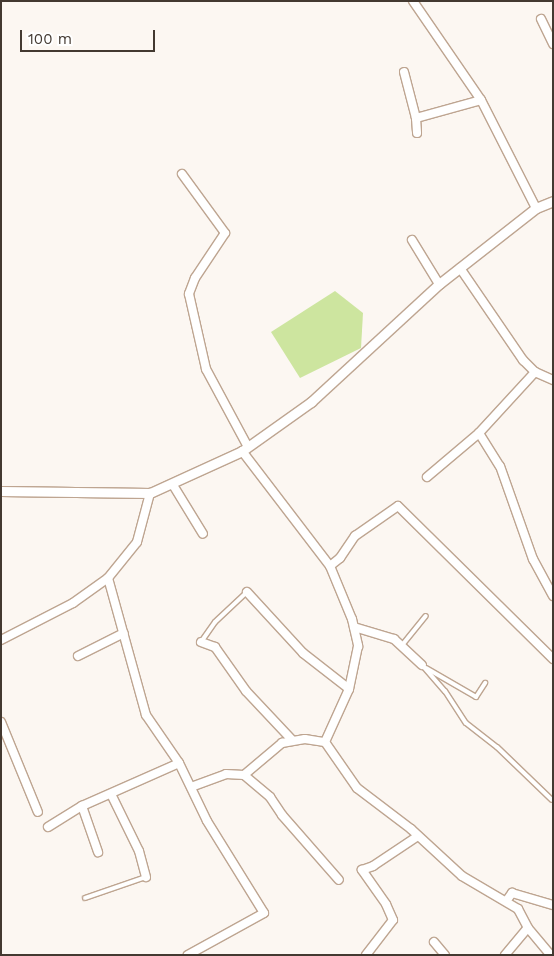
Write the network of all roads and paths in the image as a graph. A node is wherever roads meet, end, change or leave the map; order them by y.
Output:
1 (414, 1) edge
2 (541, 19) dead end
3 (553, 44) edge
4 (404, 72) dead end
5 (480, 100) junction
6 (416, 118) junction
7 (417, 134) dead end
8 (182, 174) dead end
9 (553, 201) edge
10 (536, 208) junction
11 (412, 240) dead end
12 (460, 268) junction
13 (439, 284) junction
14 (535, 372) junction
15 (553, 380) edge
16 (479, 433) junction
17 (245, 449) junction
18 (426, 477) dead end
19 (173, 485) junction
20 (1, 491) edge
21 (150, 493) junction
22 (203, 534) dead end
23 (330, 566) junction
24 (108, 578) junction
25 (247, 592) joint
26 (553, 596) edge
27 (426, 616) dead end
28 (354, 627) junction
29 (124, 633) junction
30 (1, 640) edge
31 (201, 642) joint
32 (402, 644) junction
33 (78, 656) dead end
34 (553, 659) edge
35 (422, 665) junction
36 (485, 684) dead end
37 (349, 689) junction
38 (1, 722) edge
39 (292, 740) junction
40 (325, 742) junction
41 (179, 763) junction
42 (244, 775) junction
43 (191, 787) junction
44 (112, 796) junction
45 (552, 800) edge
46 (82, 806) junction
47 (38, 812) dead end
48 (48, 827) dead end
49 (418, 836) junction
50 (98, 852) dead end
51 (146, 877) joint
52 (339, 880) dead end
53 (85, 898) dead end
54 (507, 900) junction
55 (553, 905) edge
56 (528, 928) junction
57 (434, 942) dead end
58 (188, 955) edge
59 (366, 955) edge
60 (445, 955) edge
61 (505, 955) edge
62 (551, 955) edge

1 - 5 street
2 - 3 street
4 - 6 street
5 - 6 street
5 - 10 street
6 - 7 street
8 - 17 street
9 - 10 street
10 - 12 street
11 - 13 street
12 - 13 street
12 - 14 street
13 - 17 street
14 - 15 street
14 - 16 street
16 - 18 street
16 - 26 street
17 - 19 street
17 - 23 street
19 - 21 street
19 - 22 street
20 - 21 street
21 - 24 street
23 - 28 street
23 - 34 street
24 - 29 street
24 - 30 street
25 - 31 lane
25 - 37 street
27 - 32 lane
28 - 32 street
28 - 37 street
29 - 33 street
29 - 41 street
31 - 39 street
32 - 35 street
35 - 36 lane
35 - 45 lane
37 - 40 street
38 - 47 street
39 - 40 street
39 - 42 street
40 - 49 street
41 - 43 street
41 - 44 street
42 - 43 street
42 - 52 street
43 - 58 street
44 - 46 street
44 - 51 street
46 - 48 street
46 - 50 street
49 - 54 street
49 - 59 street
51 - 53 lane
54 - 55 street
54 - 56 street
56 - 61 street
56 - 62 street
57 - 60 street

